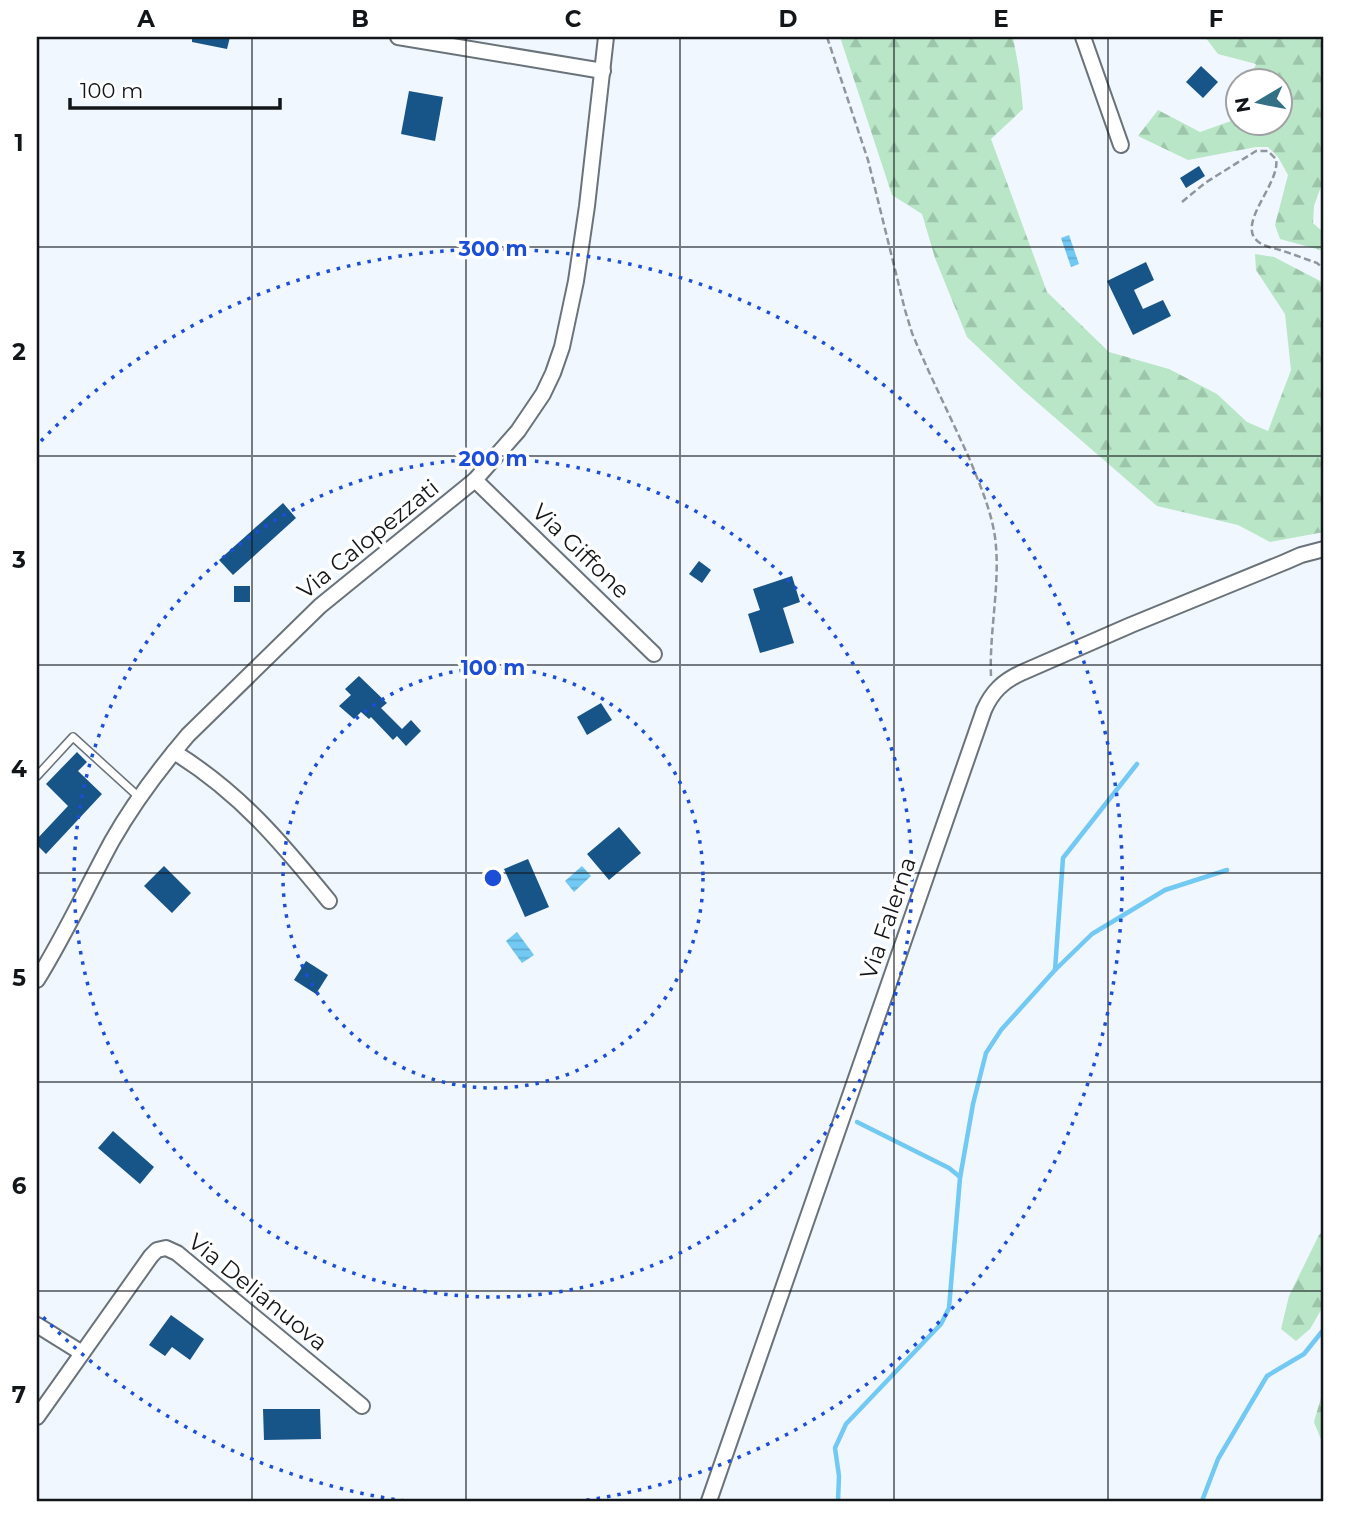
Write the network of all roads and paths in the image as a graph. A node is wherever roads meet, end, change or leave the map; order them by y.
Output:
1 (398, 37) edge
2 (606, 37) edge
3 (827, 37) edge
4 (1083, 37) edge
5 (603, 71) junction
6 (1121, 145) dead end
7 (1182, 202) dead end
8 (1324, 269) edge
9 (475, 480) junction
10 (1324, 549) edge
11 (654, 654) dead end
12 (993, 694) junction
13 (174, 751) junction
14 (37, 776) edge
15 (140, 798) junction
16 (329, 901) dead end
17 (37, 980) edge
18 (37, 1325) edge
19 (82, 1353) junction
20 (362, 1406) dead end
21 (37, 1417) edge
22 (709, 1501) edge

1 - 5 street
2 - 5 street, Via Calopezzati
3 - 12 path
4 - 6 street
5 - 9 street, Via Calopezzati
7 - 8 path
9 - 11 street, Via Giffone
9 - 13 street, Via Calopezzati
10 - 12 street, Via Falerna
12 - 22 street, Via Falerna
13 - 15 street, Via Calopezzati
13 - 16 street
14 - 15 lane
15 - 17 street, Via Calopezzati
18 - 19 street
19 - 20 street, Via Delianuova
19 - 21 street

